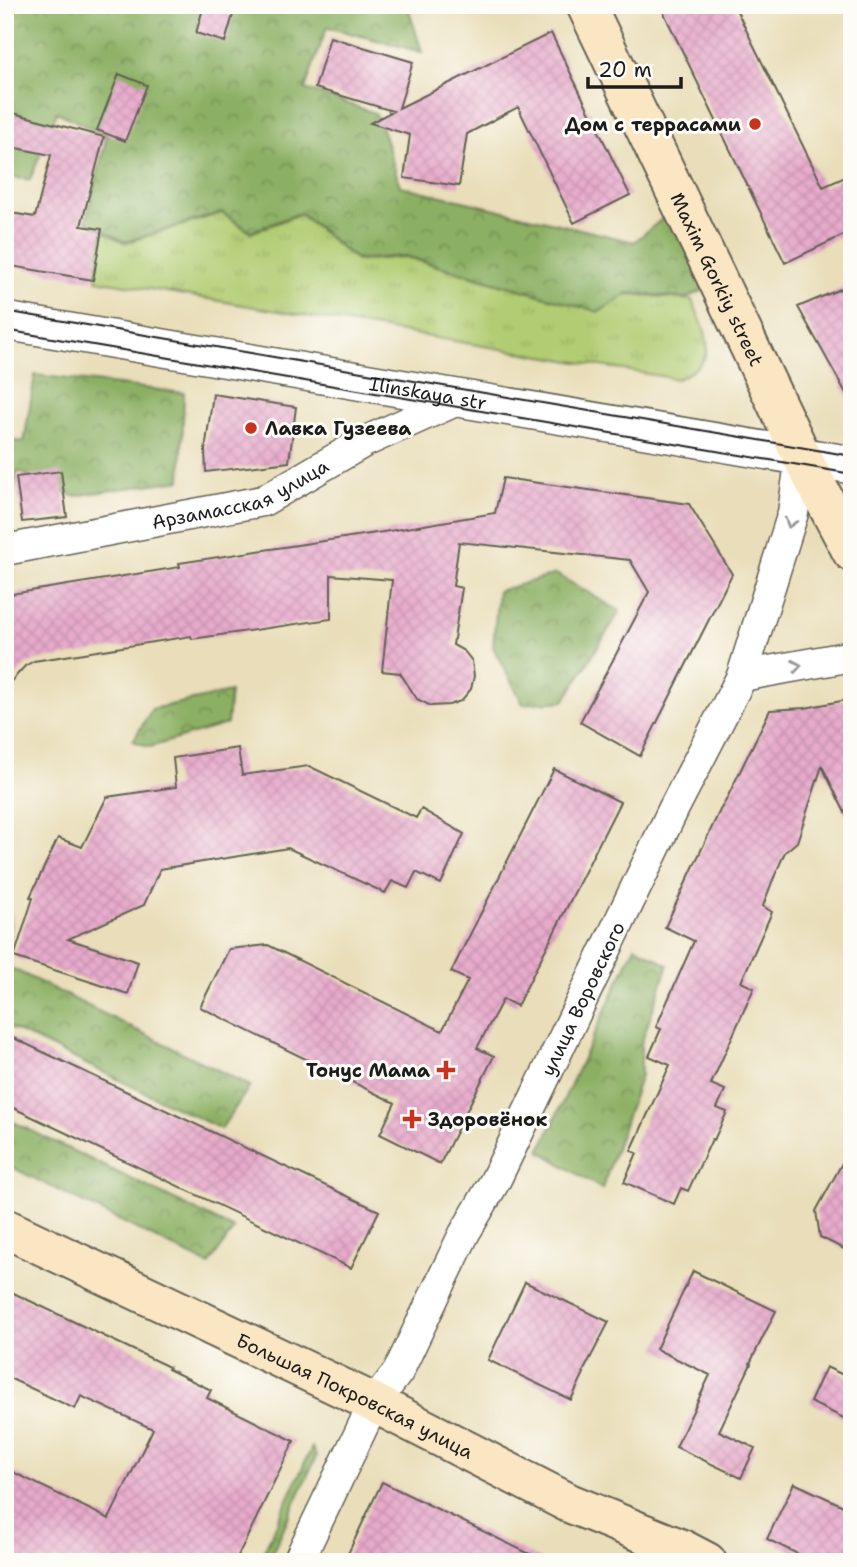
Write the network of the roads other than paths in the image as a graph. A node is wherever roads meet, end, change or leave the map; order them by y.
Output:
1 (586, 5) edge
2 (5, 321) edge
3 (463, 398) junction
4 (801, 456) junction
5 (852, 465) edge
6 (5, 550) edge
7 (852, 552) edge
8 (852, 656) edge
9 (742, 676) junction
10 (5, 1228) edge
11 (374, 1403) junction
12 (298, 1562) edge
13 (707, 1562) edge

1 - 4 main road, Maxim Gorkiy street
2 - 3 street, Ilinskaya str
3 - 4 street, Ilinskaya str
3 - 6 street, Арзамасская улица
4 - 5 street, Ilinskaya str
4 - 7 main road, Maxim Gorkiy street
4 -> 9 street, улица Воровского
9 -> 8 street
9 - 11 street, улица Воровского
10 - 11 main road, Большая Покровская улица
11 - 12 street, улица Воровского
11 - 13 main road, Большая Покровская улица

